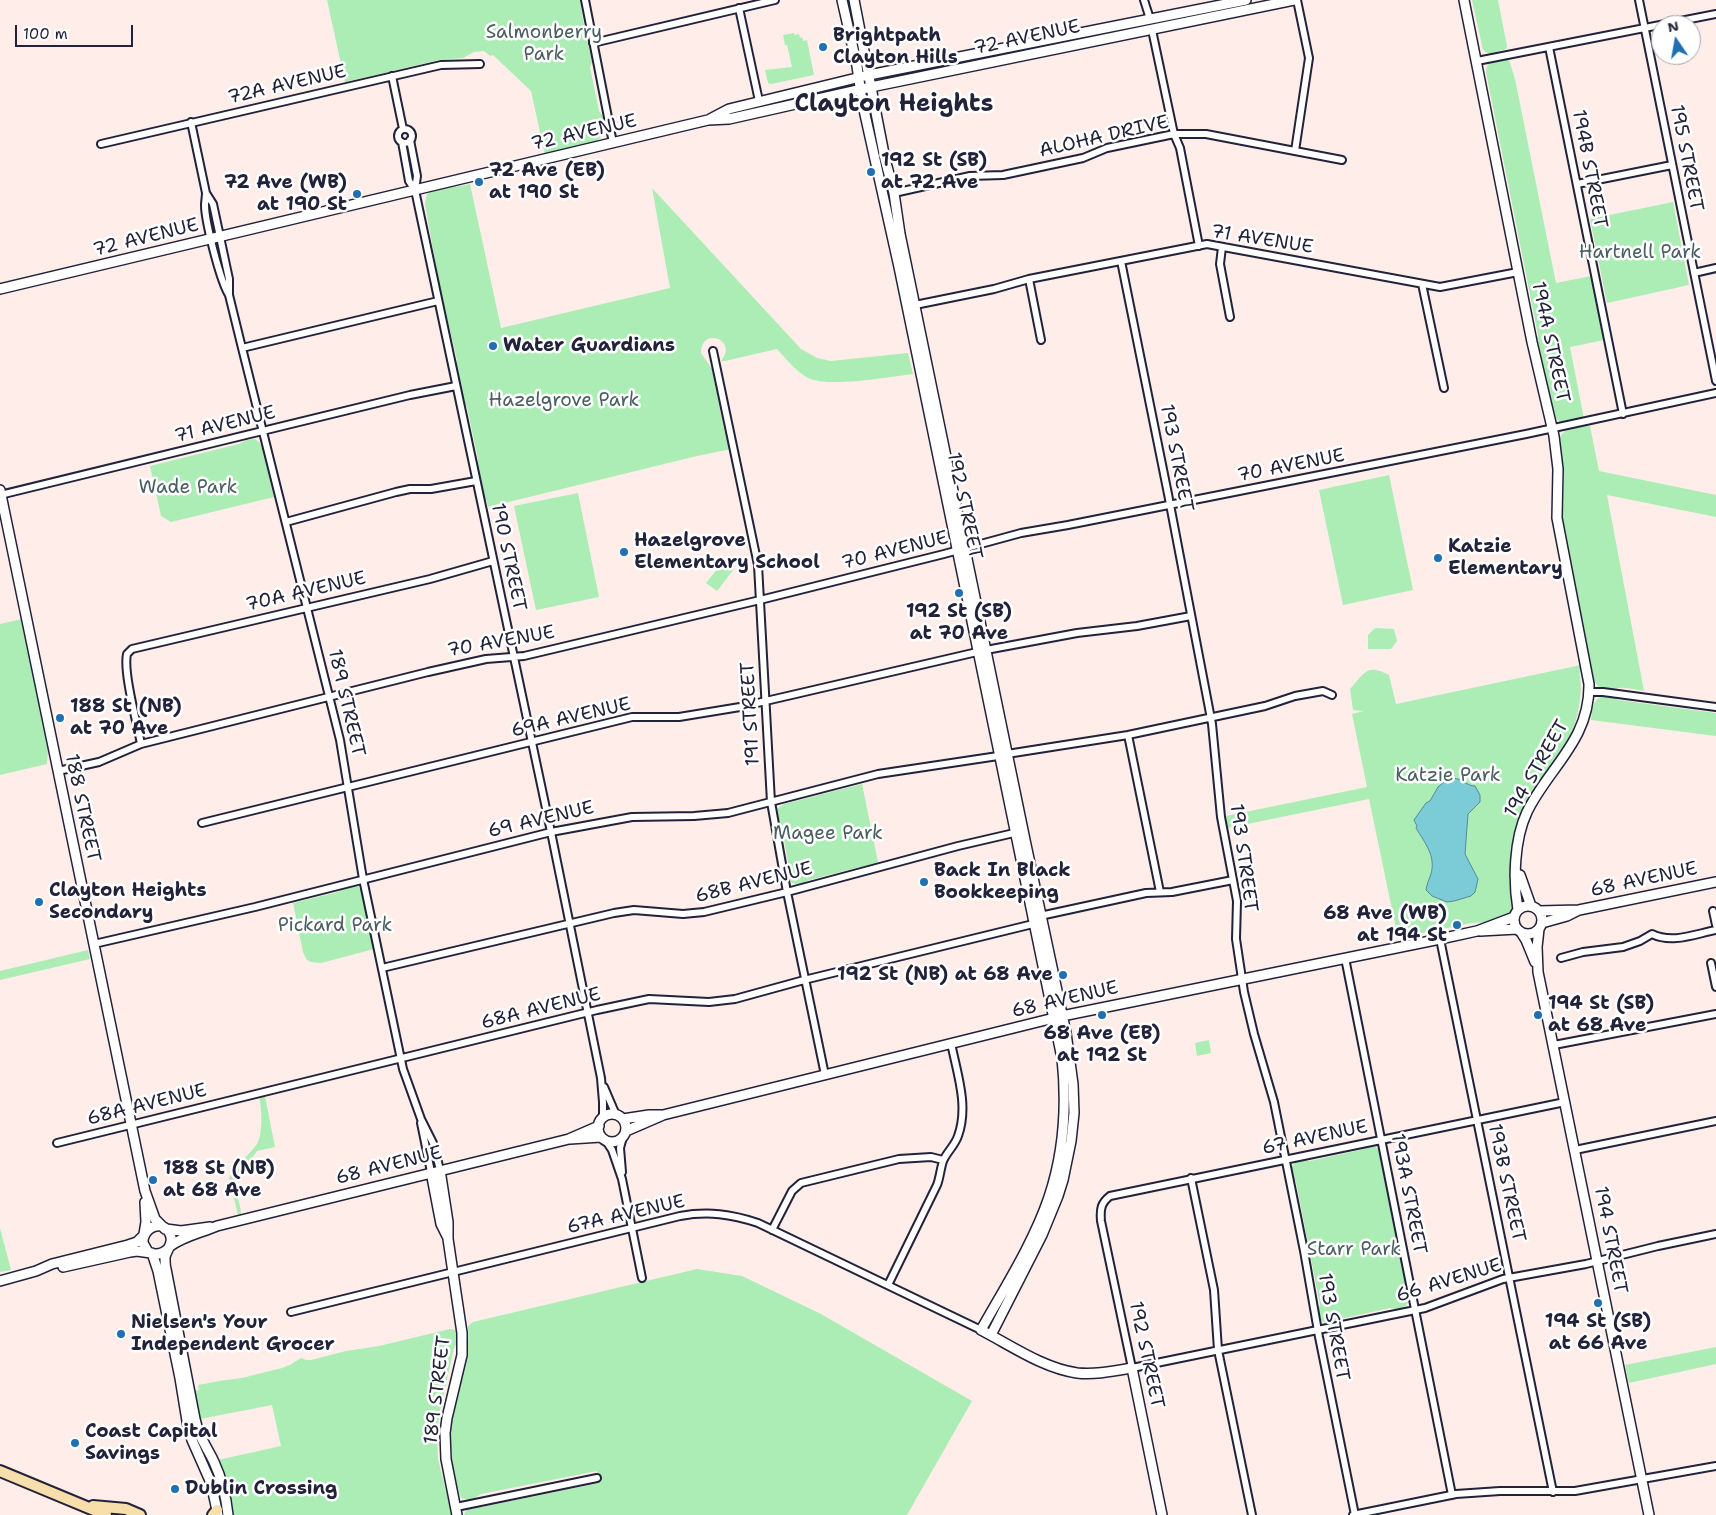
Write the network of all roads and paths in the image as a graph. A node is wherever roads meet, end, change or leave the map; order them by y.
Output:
1 (585, 0) edge
2 (774, 0) edge
3 (842, 0) edge
4 (854, 0) edge
5 (1144, 0) edge
6 (1295, 0) edge
7 (1464, 0) edge
8 (1639, 0) edge
9 (1243, 1) edge
10 (739, 8) junction
11 (1716, 14) edge
12 (1150, 19) junction
13 (1645, 28) junction
14 (1152, 30) junction
15 (593, 43) junction
16 (1549, 47) junction
17 (1051, 50) junction
18 (1477, 61) junction
19 (480, 64) dead end
20 (392, 76) junction
21 (869, 76) junction
22 (859, 78) junction
23 (870, 87) junction
24 (860, 90) junction
25 (759, 101) junction
26 (708, 120) junction
27 (191, 122) junction
28 (403, 129) junction
29 (1174, 134) junction
30 (410, 140) junction
31 (402, 142) junction
32 (613, 143) junction
33 (101, 144) dead end
34 (1295, 151) junction
35 (1342, 160) dead end
36 (1672, 165) junction
37 (1577, 184) junction
38 (415, 190) junction
39 (894, 192) junction
40 (216, 238) junction
41 (1199, 246) junction
42 (1222, 247) junction
43 (1121, 261) junction
44 (1716, 268) edge
45 (1518, 272) junction
46 (1694, 273) junction
47 (1029, 279) junction
48 (1422, 284) junction
49 (0, 289) edge
50 (438, 301) junction
51 (915, 305) junction
52 (1230, 317) dead end
53 (1041, 340) dead end
54 (242, 348) junction
55 (713, 351) dead end
56 (1716, 381) edge
57 (456, 386) junction
58 (1444, 388) dead end
59 (1716, 393) edge
60 (1623, 414) junction
61 (1552, 428) junction
62 (262, 432) junction
63 (476, 480) junction
64 (0, 493) edge
65 (1170, 504) junction
66 (286, 522) junction
67 (961, 550) junction
68 (493, 561) junction
69 (760, 600) junction
70 (307, 607) junction
71 (1191, 616) junction
72 (982, 651) junction
73 (514, 657) junction
74 (1589, 692) junction
75 (1332, 695) dead end
76 (328, 696) junction
77 (765, 702) junction
78 (1716, 706) edge
79 (1211, 717) junction
80 (1128, 735) junction
81 (532, 742) junction
82 (141, 744) junction
83 (1003, 755) junction
84 (58, 771) junction
85 (347, 788) junction
86 (771, 802) junction
87 (202, 823) dead end
88 (551, 832) junction
89 (1014, 833) junction
90 (1516, 863) junction
91 (363, 878) junction
92 (1233, 880) junction
93 (1716, 882) edge
94 (787, 892) junction
95 (1160, 892) junction
96 (1535, 909) junction
97 (1579, 910) junction
98 (1713, 911) dead end
99 (1516, 914) junction
100 (1040, 916) junction
101 (569, 922) junction
102 (1033, 924) junction
103 (1716, 925) edge
104 (1540, 926) junction
105 (1716, 930) edge
106 (1477, 931) junction
107 (1519, 931) junction
108 (1440, 939) junction
109 (94, 944) junction
110 (1345, 958) junction
111 (1561, 958) dead end
112 (1711, 963) dead end
113 (382, 968) junction
114 (1538, 972) junction
115 (1242, 979) junction
116 (804, 980) junction
117 (1716, 988) edge
118 (588, 1012) junction
119 (1716, 1014) edge
120 (1058, 1017) junction
121 (951, 1043) junction
122 (1554, 1046) junction
123 (401, 1058) junction
124 (824, 1075) junction
125 (602, 1078) junction
126 (1565, 1102) junction
127 (663, 1115) junction
128 (620, 1117) junction
129 (1477, 1120) junction
130 (1716, 1121) edge
131 (601, 1122) junction
132 (131, 1124) junction
133 (625, 1134) junction
134 (570, 1139) junction
135 (604, 1139) junction
136 (1382, 1140) junction
137 (57, 1143) dead end
138 (1575, 1150) junction
139 (943, 1160) junction
140 (1285, 1160) junction
141 (435, 1171) junction
142 (1191, 1178) junction
143 (622, 1179) junction
144 (145, 1191) junction
145 (1103, 1202) joint
146 (217, 1226) junction
147 (632, 1228) junction
148 (166, 1229) junction
149 (772, 1230) junction
150 (144, 1234) junction
151 (1716, 1234) edge
152 (169, 1247) junction
153 (151, 1253) junction
154 (1597, 1262) junction
155 (36, 1271) junction
156 (454, 1272) junction
157 (1510, 1277) junction
158 (642, 1278) dead end
159 (0, 1281) edge
160 (888, 1285) junction
161 (1415, 1310) junction
162 (291, 1312) dead end
163 (981, 1330) junction
164 (1317, 1330) junction
165 (991, 1335) junction
166 (1218, 1350) junction
167 (1132, 1368) junction
168 (1716, 1466) edge
169 (0, 1471) edge
170 (598, 1478) dead end
171 (1642, 1479) junction
172 (1553, 1492) junction
173 (1452, 1495) junction
174 (80, 1504) junction
175 (456, 1511) edge
176 (216, 1513) edge
177 (106, 1515) edge
178 (140, 1515) edge
179 (228, 1515) edge
180 (1162, 1515) edge
181 (1252, 1515) edge
182 (1354, 1515) edge
183 (1649, 1515) edge

1 - 15 street
2 - 10 street
3 - 22 street, 192 STREET
4 - 21 street, 192 STREET
5 - 12 street
6 - 14 street, 72 AVENUE
6 - 34 street
7 - 18 street, 194A STREET
8 - 13 street, 195 STREET
9 - 12 street, 72 AVENUE
9 - 14 street
10 - 15 street
10 - 25 street
11 - 13 street
12 - 17 street
12 - 21 street, 72 AVENUE
13 - 16 street
13 - 36 street, 195 STREET
14 - 17 street, 72 AVENUE
14 - 29 street
15 - 32 street
16 - 18 street
16 - 37 street, 194B STREET
17 - 23 street, 72 AVENUE
18 - 45 street, 194A STREET
19 - 20 street, 72A AVENUE
20 - 27 street, 72A AVENUE
20 - 28 street, 190 STREET
21 - 22 street, 72 AVENUE
21 - 23 street, 192 STREET
22 - 24 street, 192 STREET
22 - 25 street, 72 AVENUE
23 - 24 street, 72 AVENUE
23 - 39 street, 192 STREET
24 - 26 street, 72 AVENUE
24 - 67 street, 192 STREET
25 - 26 street, 72 AVENUE
26 - 32 street, 72 AVENUE
27 - 33 street, 72A AVENUE
27 - 40 street, 189 STREET
28 - 30 street, 190 STREET
28 - 31 street, 190 STREET
29 - 34 street, ALOHA DRIVE
29 - 39 street, ALOHA DRIVE
29 - 41 street
30 - 31 street
30 - 38 street, 190 STREET
31 - 38 street, 190 STREET
32 - 38 street, 72 AVENUE
34 - 35 street, ALOHA DRIVE
36 - 37 street
36 - 46 street, 195 STREET
37 - 60 street, 194B STREET
38 - 40 street, 72 AVENUE
38 - 50 street, 190 STREET
39 - 51 street, 192 STREET
40 - 49 street, 72 AVENUE
40 - 54 street, 189 STREET
41 - 42 street, 71 AVENUE
41 - 43 street, 71 AVENUE
42 - 48 street, 71 AVENUE
42 - 52 street
43 - 47 street, 71 AVENUE
43 - 65 street, 193 STREET
44 - 46 street
45 - 48 street, 71 AVENUE
45 - 61 street, 194A STREET
46 - 56 street, 195 STREET
47 - 51 street, 71 AVENUE
47 - 53 street
48 - 58 street
50 - 54 street
50 - 57 street, 190 STREET
51 - 67 street, 192 STREET
54 - 62 street, 189 STREET
55 - 69 street, 191 STREET
57 - 62 street, 71 AVENUE
57 - 63 street, 190 STREET
59 - 60 street, 70 AVENUE
60 - 61 street, 70 AVENUE
61 - 65 street, 70 AVENUE
61 - 74 street, 194A STREET
62 - 64 street, 71 AVENUE
62 - 66 street, 189 STREET
63 - 66 street
63 - 68 street, 190 STREET
64 - 84 street, 188 STREET
65 - 67 street, 70 AVENUE
65 - 71 street, 193 STREET
66 - 70 street, 189 STREET
67 - 69 street, 70 AVENUE
67 - 72 street, 192 STREET
68 - 70 street, 70A AVENUE
68 - 73 street, 190 STREET
69 - 73 street, 70 AVENUE
69 - 77 street, 191 STREET
70 - 76 street, 189 STREET
70 - 82 street, 70A AVENUE
71 - 72 street, 69A AVENUE
71 - 79 street, 193 STREET
72 - 77 street, 69A AVENUE
72 - 83 street, 192 STREET
72 - 83 street, 192 STREET
73 - 76 street, 70 AVENUE
73 - 81 street, 190 STREET
74 - 78 street
74 - 90 street, 194 STREET
75 - 79 street, 69 AVENUE
76 - 82 street, 70 AVENUE
76 - 85 street, 189 STREET
77 - 81 street, 69A AVENUE
77 - 86 street, 191 STREET
79 - 80 street, 69 AVENUE
79 - 92 street, 193 STREET
80 - 83 street, 69 AVENUE
80 - 95 street
81 - 85 street, 69A AVENUE
81 - 88 street, 190 STREET
82 - 84 street, 70 AVENUE
83 - 86 street, 69 AVENUE
83 - 89 street, 192 STREET
83 - 100 street
84 - 109 street, 188 STREET
85 - 87 street, 69A AVENUE
85 - 91 street, 189 STREET
86 - 88 street, 69 AVENUE
86 - 94 street, 191 STREET
88 - 91 street, 69 AVENUE
88 - 101 street, 190 STREET
89 - 94 street, 68B AVENUE
89 - 102 street, 192 STREET
90 - 96 street, 194 STREET
90 - 99 street, 194 STREET
91 - 109 street, 69 AVENUE
91 - 113 street, 189 STREET
92 - 95 street
92 - 115 street, 193 STREET
93 - 97 street, 68 AVENUE
94 - 101 street, 68B AVENUE
94 - 116 street, 191 STREET
95 - 100 street
96 - 97 street, 68 AVENUE
96 - 99 street
96 - 104 street
97 - 104 street, 68 AVENUE
98 - 103 street
99 - 106 street, 68 AVENUE
99 - 107 street
100 - 120 street
101 - 113 street, 68B AVENUE
101 - 118 street, 190 STREET
102 - 116 street, 68A AVENUE
102 - 120 street, 192 STREET
104 - 107 street
104 - 114 street, 194 STREET
105 - 111 street
106 - 107 street, 68 AVENUE
106 - 108 street, 68 AVENUE
107 - 114 street, 194 STREET
108 - 110 street, 68 AVENUE
108 - 129 street, 193B STREET
109 - 132 street, 188 STREET
110 - 115 street, 68 AVENUE
110 - 136 street, 193A STREET
112 - 117 street
113 - 123 street, 189 STREET
114 - 122 street, 194 STREET
115 - 120 street, 68 AVENUE
115 - 140 street, 193 STREET
116 - 118 street, 68A AVENUE
116 - 124 street, 191 STREET
118 - 123 street, 68A AVENUE
118 - 125 street, 190 STREET
119 - 122 street
120 - 121 street, 68 AVENUE
120 - 163 street
120 - 165 street
121 - 124 street, 68 AVENUE
121 - 139 street
122 - 126 street, 194 STREET
123 - 132 street, 68A AVENUE
123 - 141 street, 189 STREET
124 - 127 street, 68 AVENUE
125 - 128 street, 190 STREET
125 - 131 street, 190 STREET
126 - 129 street, 67 AVENUE
126 - 138 street, 194 STREET
127 - 128 street, 68 AVENUE
127 - 133 street, 68 AVENUE
128 - 131 street
128 - 133 street
129 - 136 street, 67 AVENUE
129 - 157 street, 193B STREET
130 - 138 street
131 - 134 street, 68 AVENUE
131 - 135 street
132 - 137 street, 68A AVENUE
132 - 144 street, 188 STREET
133 - 135 street
133 - 143 street
134 - 135 street, 68 AVENUE
134 - 141 street, 68 AVENUE
135 - 143 street
136 - 140 street, 67 AVENUE
136 - 161 street, 193A STREET
138 - 154 street, 194 STREET
139 - 149 street
139 - 160 street
140 - 142 street, 67 AVENUE
140 - 164 street, 193 STREET
141 - 146 street, 68 AVENUE
141 - 156 street, 189 STREET
142 - 145 street, 67 AVENUE
142 - 166 street
143 - 147 street
144 - 148 street, 188 STREET
144 - 150 street, 188 STREET
145 - 167 street, 192 STREET
146 - 148 street, 68 AVENUE
146 - 152 street, 68 AVENUE
147 - 149 street, 67A AVENUE
147 - 156 street, 67A AVENUE
147 - 158 street
148 - 150 street
148 - 152 street
149 - 160 street
150 - 153 street
150 - 155 street
151 - 154 street, 66 AVENUE
152 - 153 street
152 - 179 street
153 - 155 street
153 - 176 street
154 - 157 street, 66 AVENUE
154 - 171 street, 194 STREET
155 - 159 street
156 - 162 street, 67A AVENUE
156 - 175 street, 189 STREET
157 - 161 street, 66 AVENUE
157 - 172 street, 193B STREET
160 - 163 street
161 - 164 street, 66 AVENUE
161 - 173 street, 193A STREET
163 - 165 street
164 - 166 street, 66 AVENUE
164 - 182 street, 193 STREET
165 - 167 street
166 - 167 street, 66 AVENUE
166 - 181 street
167 - 180 street, 192 STREET
168 - 171 street
169 - 174 main road
170 - 175 street
171 - 172 street
171 - 183 street, 194 STREET
172 - 173 street
173 - 182 street
174 - 177 main road
174 - 178 main road

